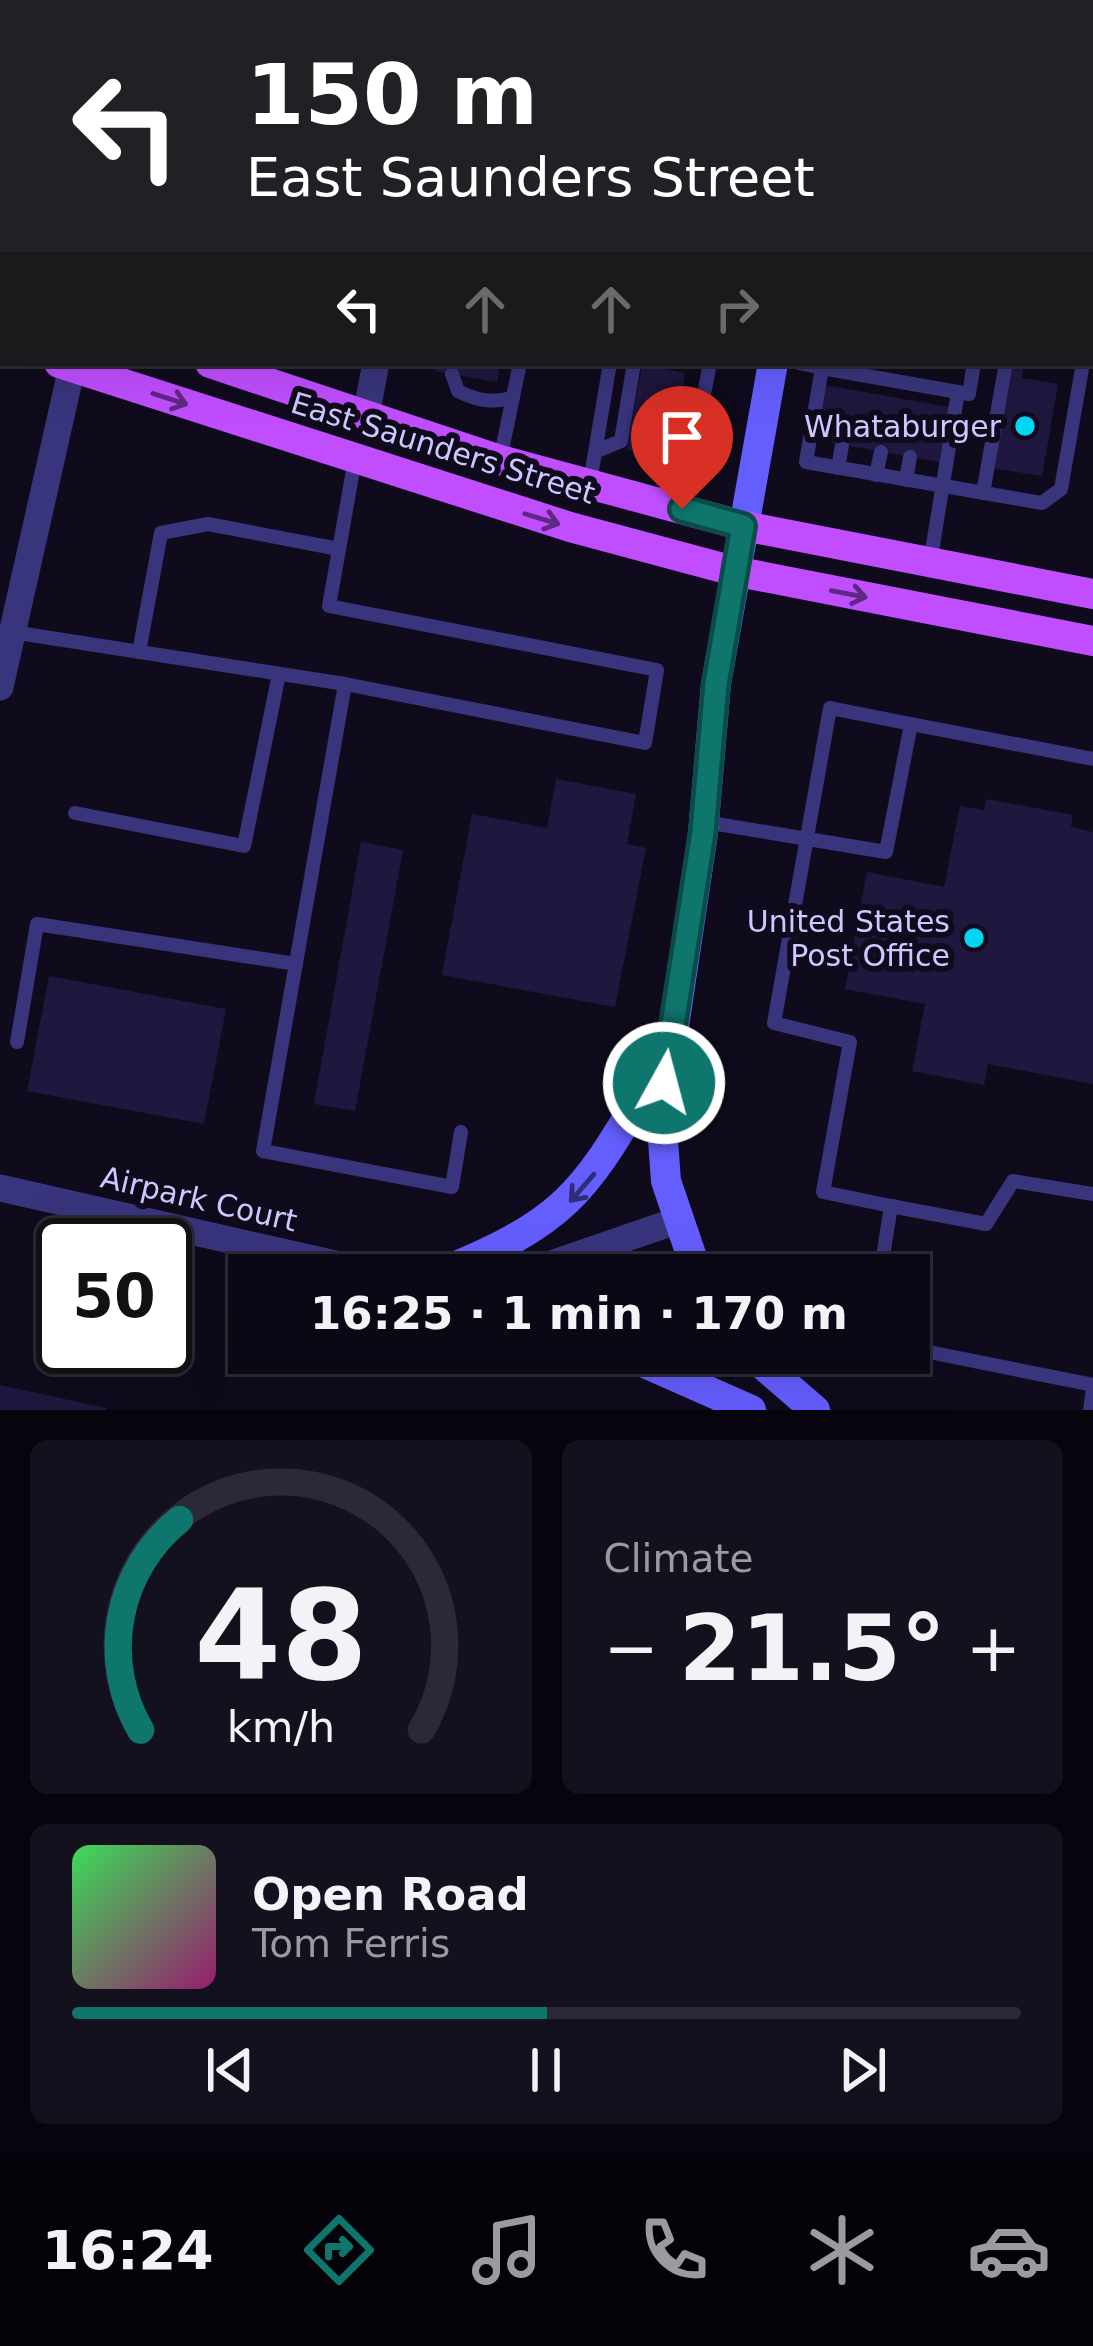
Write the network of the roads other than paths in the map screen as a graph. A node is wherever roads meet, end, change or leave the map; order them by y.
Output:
1 (65, 366) edge
2 (68, 366) edge
3 (219, 366) edge
4 (375, 366) edge
5 (519, 366) edge
6 (610, 366) edge
7 (634, 366) edge
8 (709, 366) edge
9 (771, 366) edge
10 (813, 366) edge
11 (974, 366) edge
12 (1005, 366) edge
13 (1082, 366) edge
14 (822, 368) junction
15 (854, 373) junction
16 (452, 374) dead end
17 (851, 390) dead end
18 (958, 392) junction
19 (513, 398) junction
20 (366, 415) junction
21 (842, 445) dead end
22 (597, 451) junction
23 (881, 452) dead end
24 (910, 457) dead end
25 (355, 460) junction
26 (500, 460) junction
27 (838, 468) junction
28 (876, 475) junction
29 (906, 480) junction
30 (590, 484) junction
31 (944, 487) junction
32 (982, 493) junction
33 (682, 509) junction
34 (743, 526) junction
35 (339, 549) junction
36 (930, 563) junction
37 (734, 571) junction
38 (1093, 594) edge
39 (12, 632) junction
40 (1093, 641) edge
41 (140, 652) junction
42 (279, 674) junction
43 (345, 684) junction
44 (0, 687) edge
45 (911, 724) junction
46 (1093, 758) edge
47 (75, 813) dead end
48 (704, 821) junction
49 (808, 839) junction
50 (296, 964) junction
51 (17, 1042) dead end
52 (666, 1054) junction
53 (461, 1132) dead end
54 (0, 1188) edge
55 (1093, 1194) edge
56 (891, 1206) junction
57 (676, 1222) junction
58 (291, 1254) edge
59 (488, 1254) edge
60 (581, 1254) edge
61 (689, 1254) edge
62 (883, 1254) edge
63 (930, 1352) edge
64 (670, 1374) edge
65 (773, 1374) edge
66 (1093, 1387) edge
67 (751, 1410) edge
68 (815, 1410) edge
69 (1090, 1410) edge

1 - 39 street
2 -> 25 main road, East Saunders Street
3 - 20 main road, East Saunders Street
4 - 20 street
5 - 19 lane
6 - 22 lane
7 - 22 lane
8 - 33 lane
9 - 34 main road
10 - 14 lane
11 - 18 lane
12 - 32 lane
13 - 32 lane
14 - 15 lane
14 - 27 lane
15 - 17 lane
15 - 18 lane
16 - 19 lane
18 - 31 lane
19 - 26 lane
20 - 26 main road, East Saunders Street
21 - 27 lane
22 - 30 lane
23 - 28 lane
24 - 29 lane
25 - 35 lane
25 -> 37 main road, East Saunders Street
26 - 30 main road, East Saunders Street
27 - 28 lane
28 - 29 lane
29 - 31 lane
30 - 33 main road, East Saunders Street
31 - 32 lane
31 - 36 lane
33 - 34 main road, East Saunders Street
34 - 36 main road, East Saunders Street
34 - 37 main road
35 - 41 lane
35 - 43 lane
36 - 38 main road, East Saunders Street
37 -> 40 main road, East Saunders Street
37 - 48 main road
39 - 41 lane
39 - 44 street
41 - 42 lane
42 - 43 lane
42 - 47 lane
43 - 50 lane
45 - 46 lane
45 - 49 lane
45 - 49 lane
48 - 49 lane
48 - 52 main road
49 - 56 lane
50 - 51 lane
50 - 53 lane
52 - 57 main road
52 -> 59 main road
54 - 58 street, Airpark Court
55 - 56 lane
56 - 62 lane
57 - 60 street
57 - 61 main road
63 - 66 lane
64 - 67 main road
65 - 68 main road
66 - 69 lane

